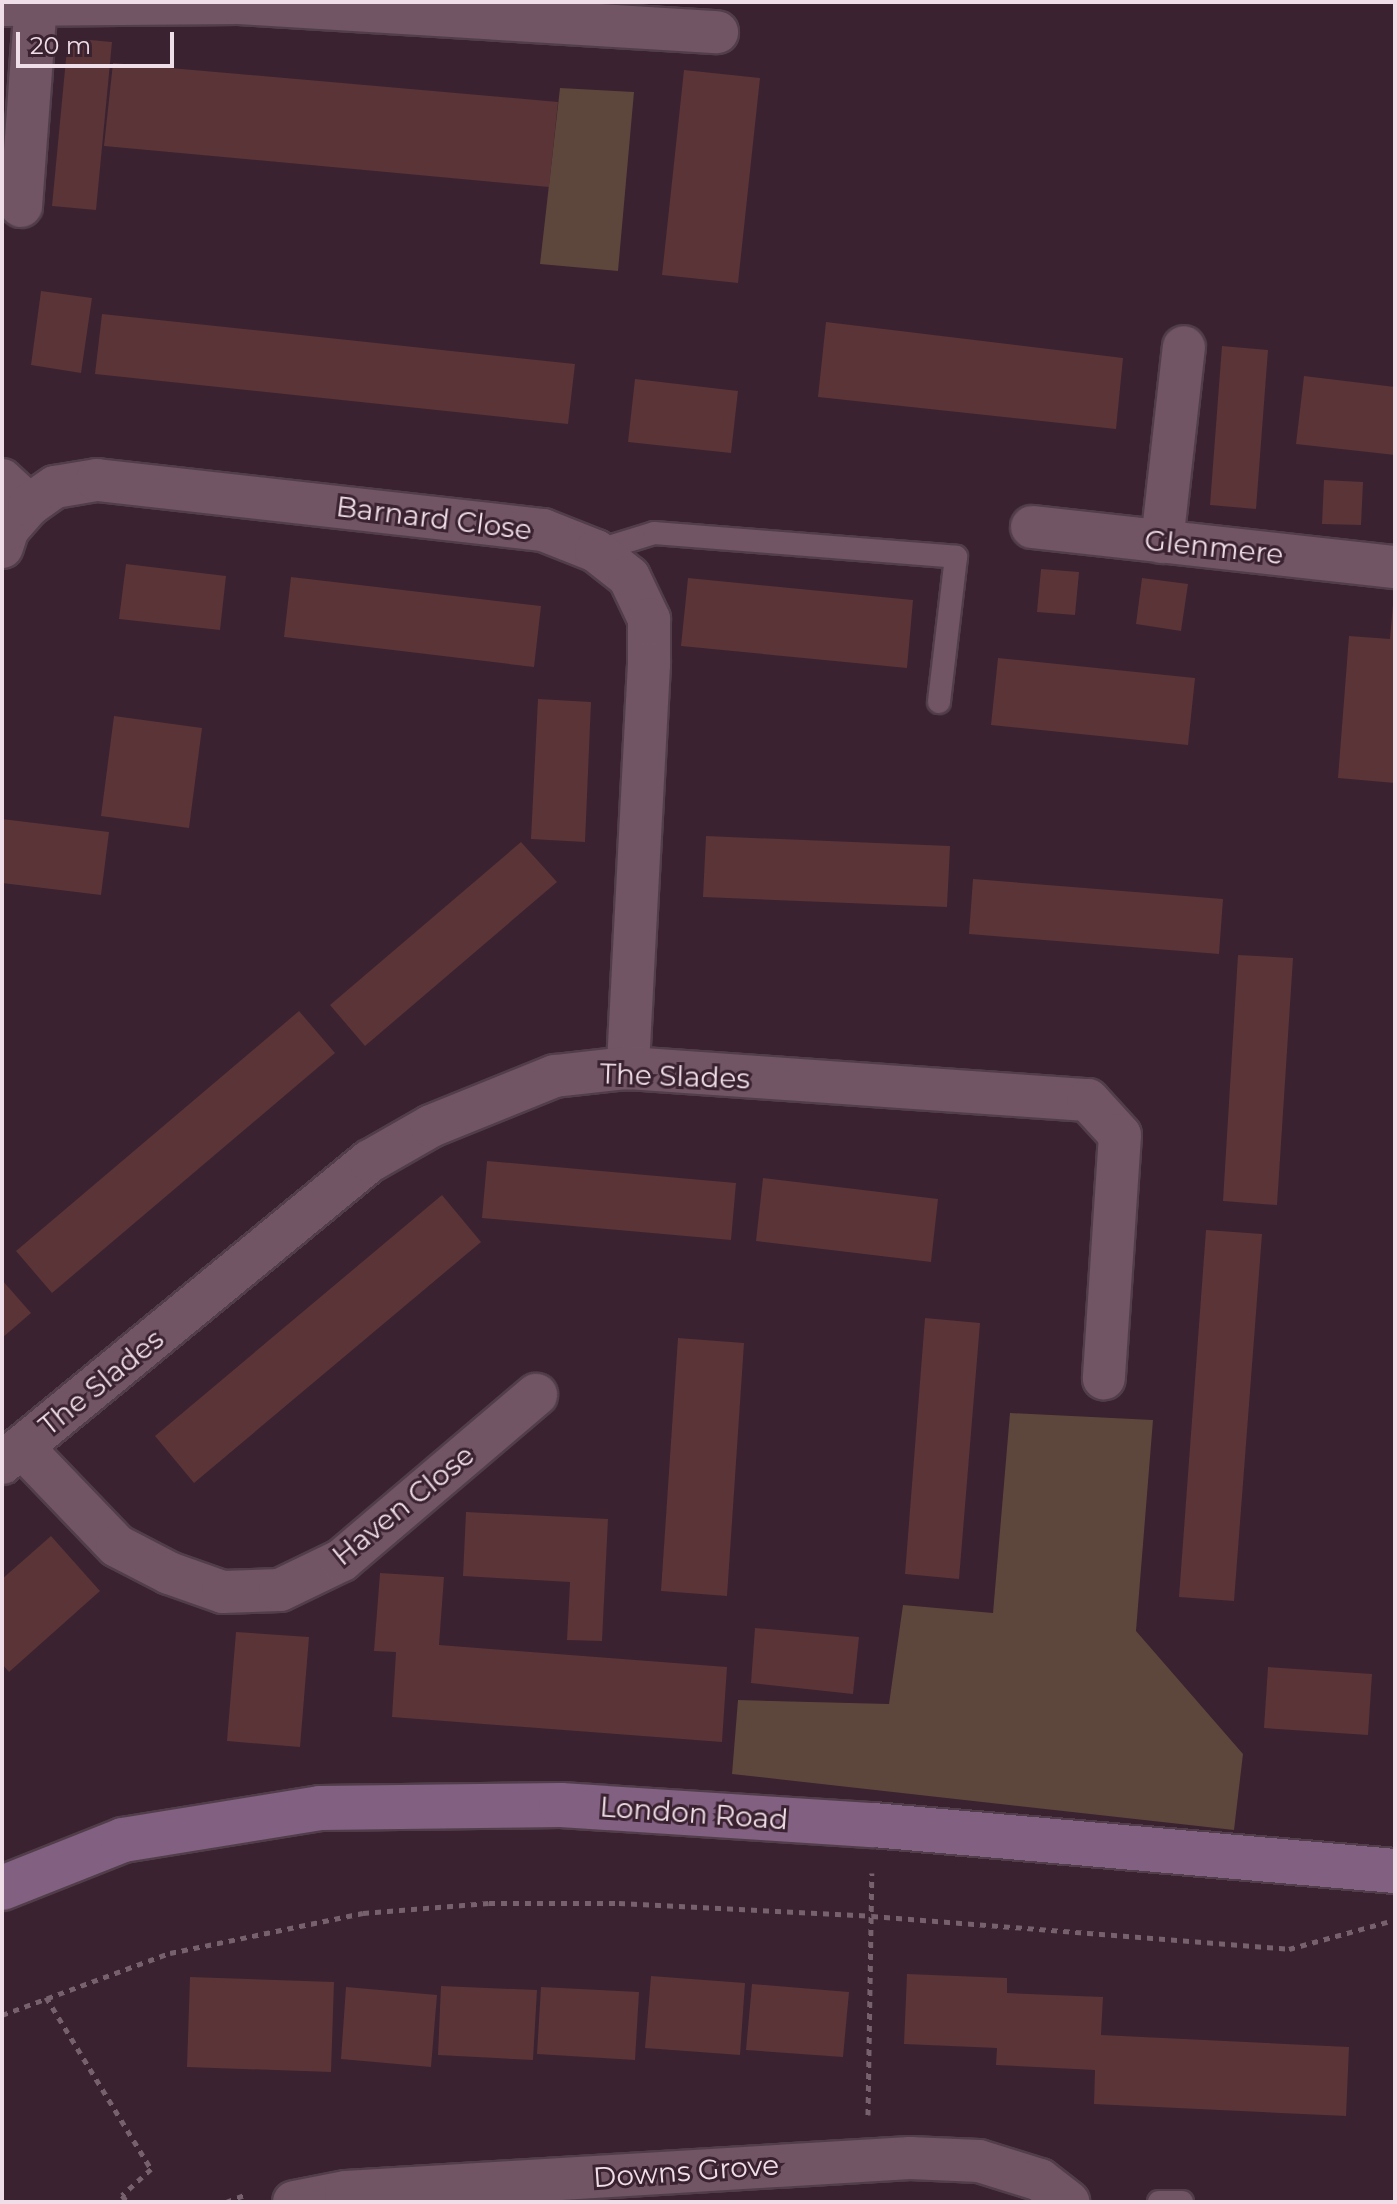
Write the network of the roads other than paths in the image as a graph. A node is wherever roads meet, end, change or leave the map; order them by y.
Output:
1 (19, 5) edge
2 (717, 32) dead end
3 (21, 206) dead end
4 (1184, 347) dead end
5 (15, 492) edge
6 (1032, 527) dead end
7 (1162, 542) junction
8 (2, 547) edge
9 (596, 551) junction
10 (1395, 567) edge
11 (939, 702) dead end
12 (628, 1068) junction
13 (1104, 1378) dead end
14 (536, 1395) dead end
15 (12, 1455) edge
16 (1395, 1871) edge
17 (2, 1888) edge
18 (294, 2202) edge
19 (1068, 2202) edge
20 (1159, 2202) edge
21 (1182, 2202) edge

1 - 2 street
1 - 3 street
4 - 7 street
5 - 8 street, Barnard Close
5 - 9 street, Barnard Close
6 - 7 street, Glenmere
7 - 10 street, Glenmere
9 - 11 lane
9 - 12 street, Barnard Close
12 - 13 street, The Slades
12 - 15 street, The Slades
14 - 15 street, Haven Close
16 - 17 main road, London Road
18 - 19 street, Downs Grove
20 - 21 lane

